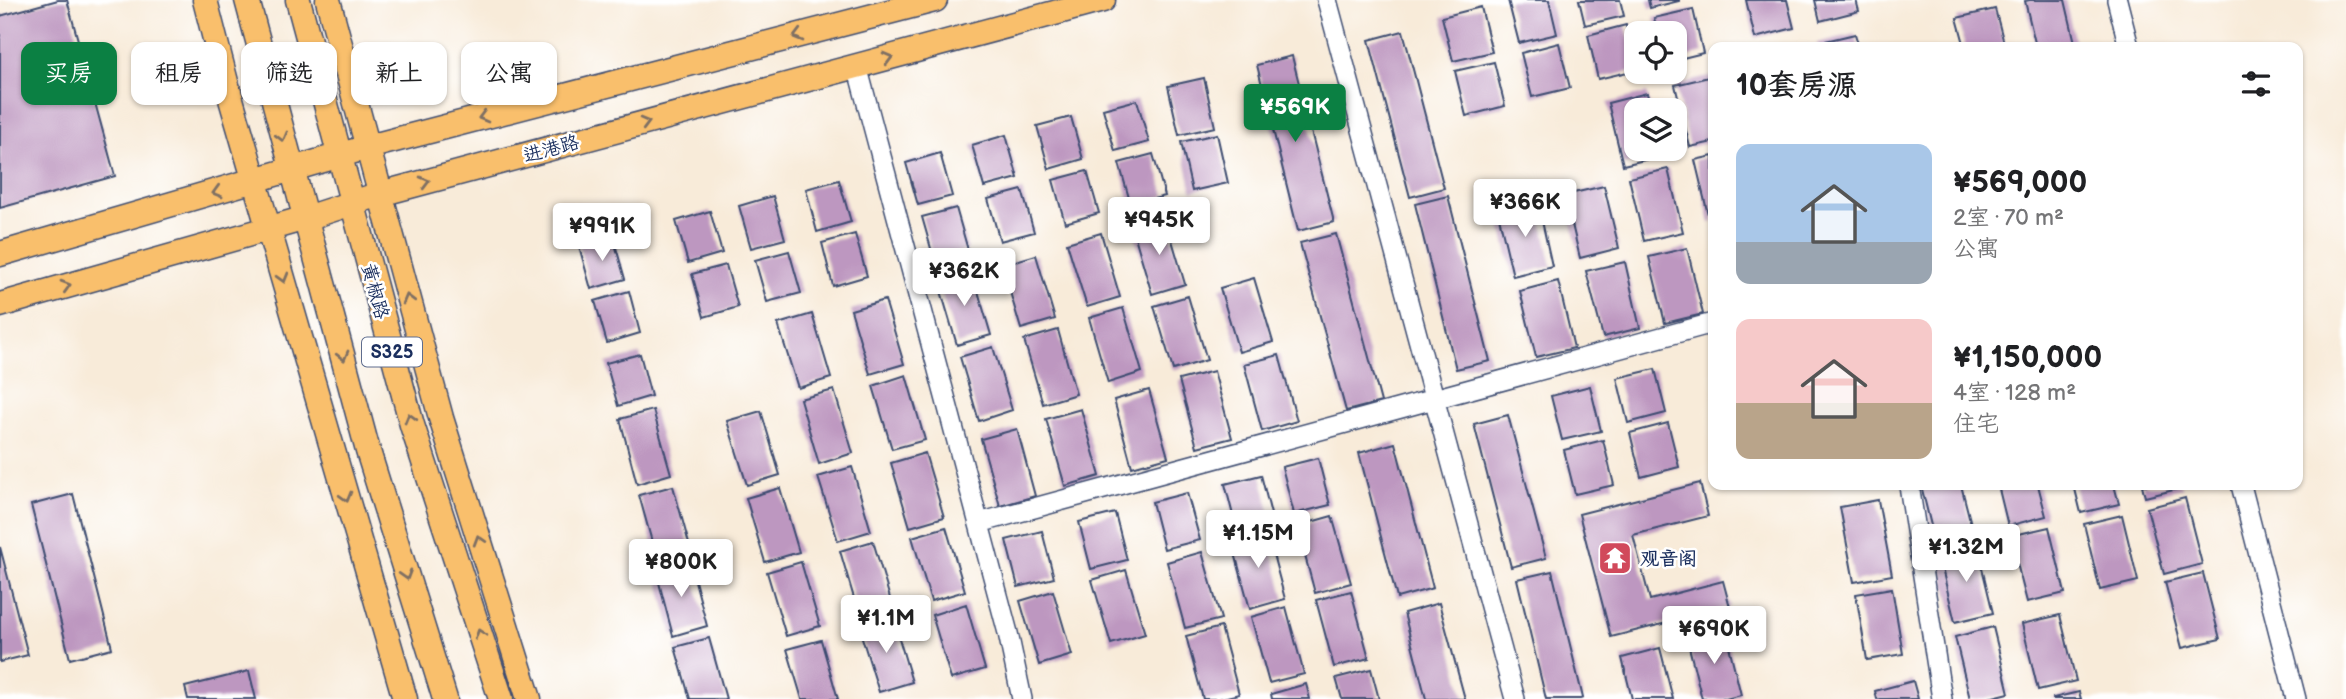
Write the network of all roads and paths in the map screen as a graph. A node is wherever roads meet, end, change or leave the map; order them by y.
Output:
1 (205, 0) edge
2 (247, 0) edge
3 (298, 0) edge
4 (328, 0) edge
5 (935, 0) edge
6 (1103, 0) edge
7 (1327, 0) edge
8 (2117, 0) edge
9 (2128, 42) edge
10 (857, 66) junction
11 (368, 147) junction
12 (340, 156) junction
13 (291, 171) junction
14 (255, 181) junction
15 (380, 194) junction
16 (352, 203) junction
17 (306, 218) junction
18 (269, 228) junction
19 (0, 254) edge
20 (0, 305) edge
21 (1708, 324) edge
22 (1434, 398) junction
23 (1910, 490) edge
24 (2242, 490) edge
25 (979, 523) junction
26 (405, 699) edge
27 (445, 699) edge
28 (501, 699) edge
29 (529, 699) edge
30 (1022, 699) edge
31 (1515, 699) edge
32 (1942, 699) edge
33 (2296, 699) edge

1 - 14 main road
2 -> 13 main road, S325
3 - 12 main road, 黄椒路 / S325
4 - 11 main road
5 -> 11 main road
10 -> 6 main road, 进港路
7 - 22 street
8 - 9 street
15 -> 10 main road, 进港路
10 - 25 street
11 - 12 main road
11 - 15 main road
12 - 13 main road
12 - 16 main road, 黄椒路 / S325
13 - 14 main road
13 - 17 main road, S325
14 - 18 main road
14 -> 19 main road
15 - 16 main road, 进港路
29 -> 15 main road
16 - 17 main road, 进港路
28 -> 16 main road, 黄椒路 / S325
17 - 18 main road, 进港路
17 -> 27 main road, S325
20 -> 18 main road, 进港路
18 -> 26 main road
21 - 22 street
22 - 25 street
22 - 31 street
23 - 32 street
24 - 33 street
25 - 30 street

